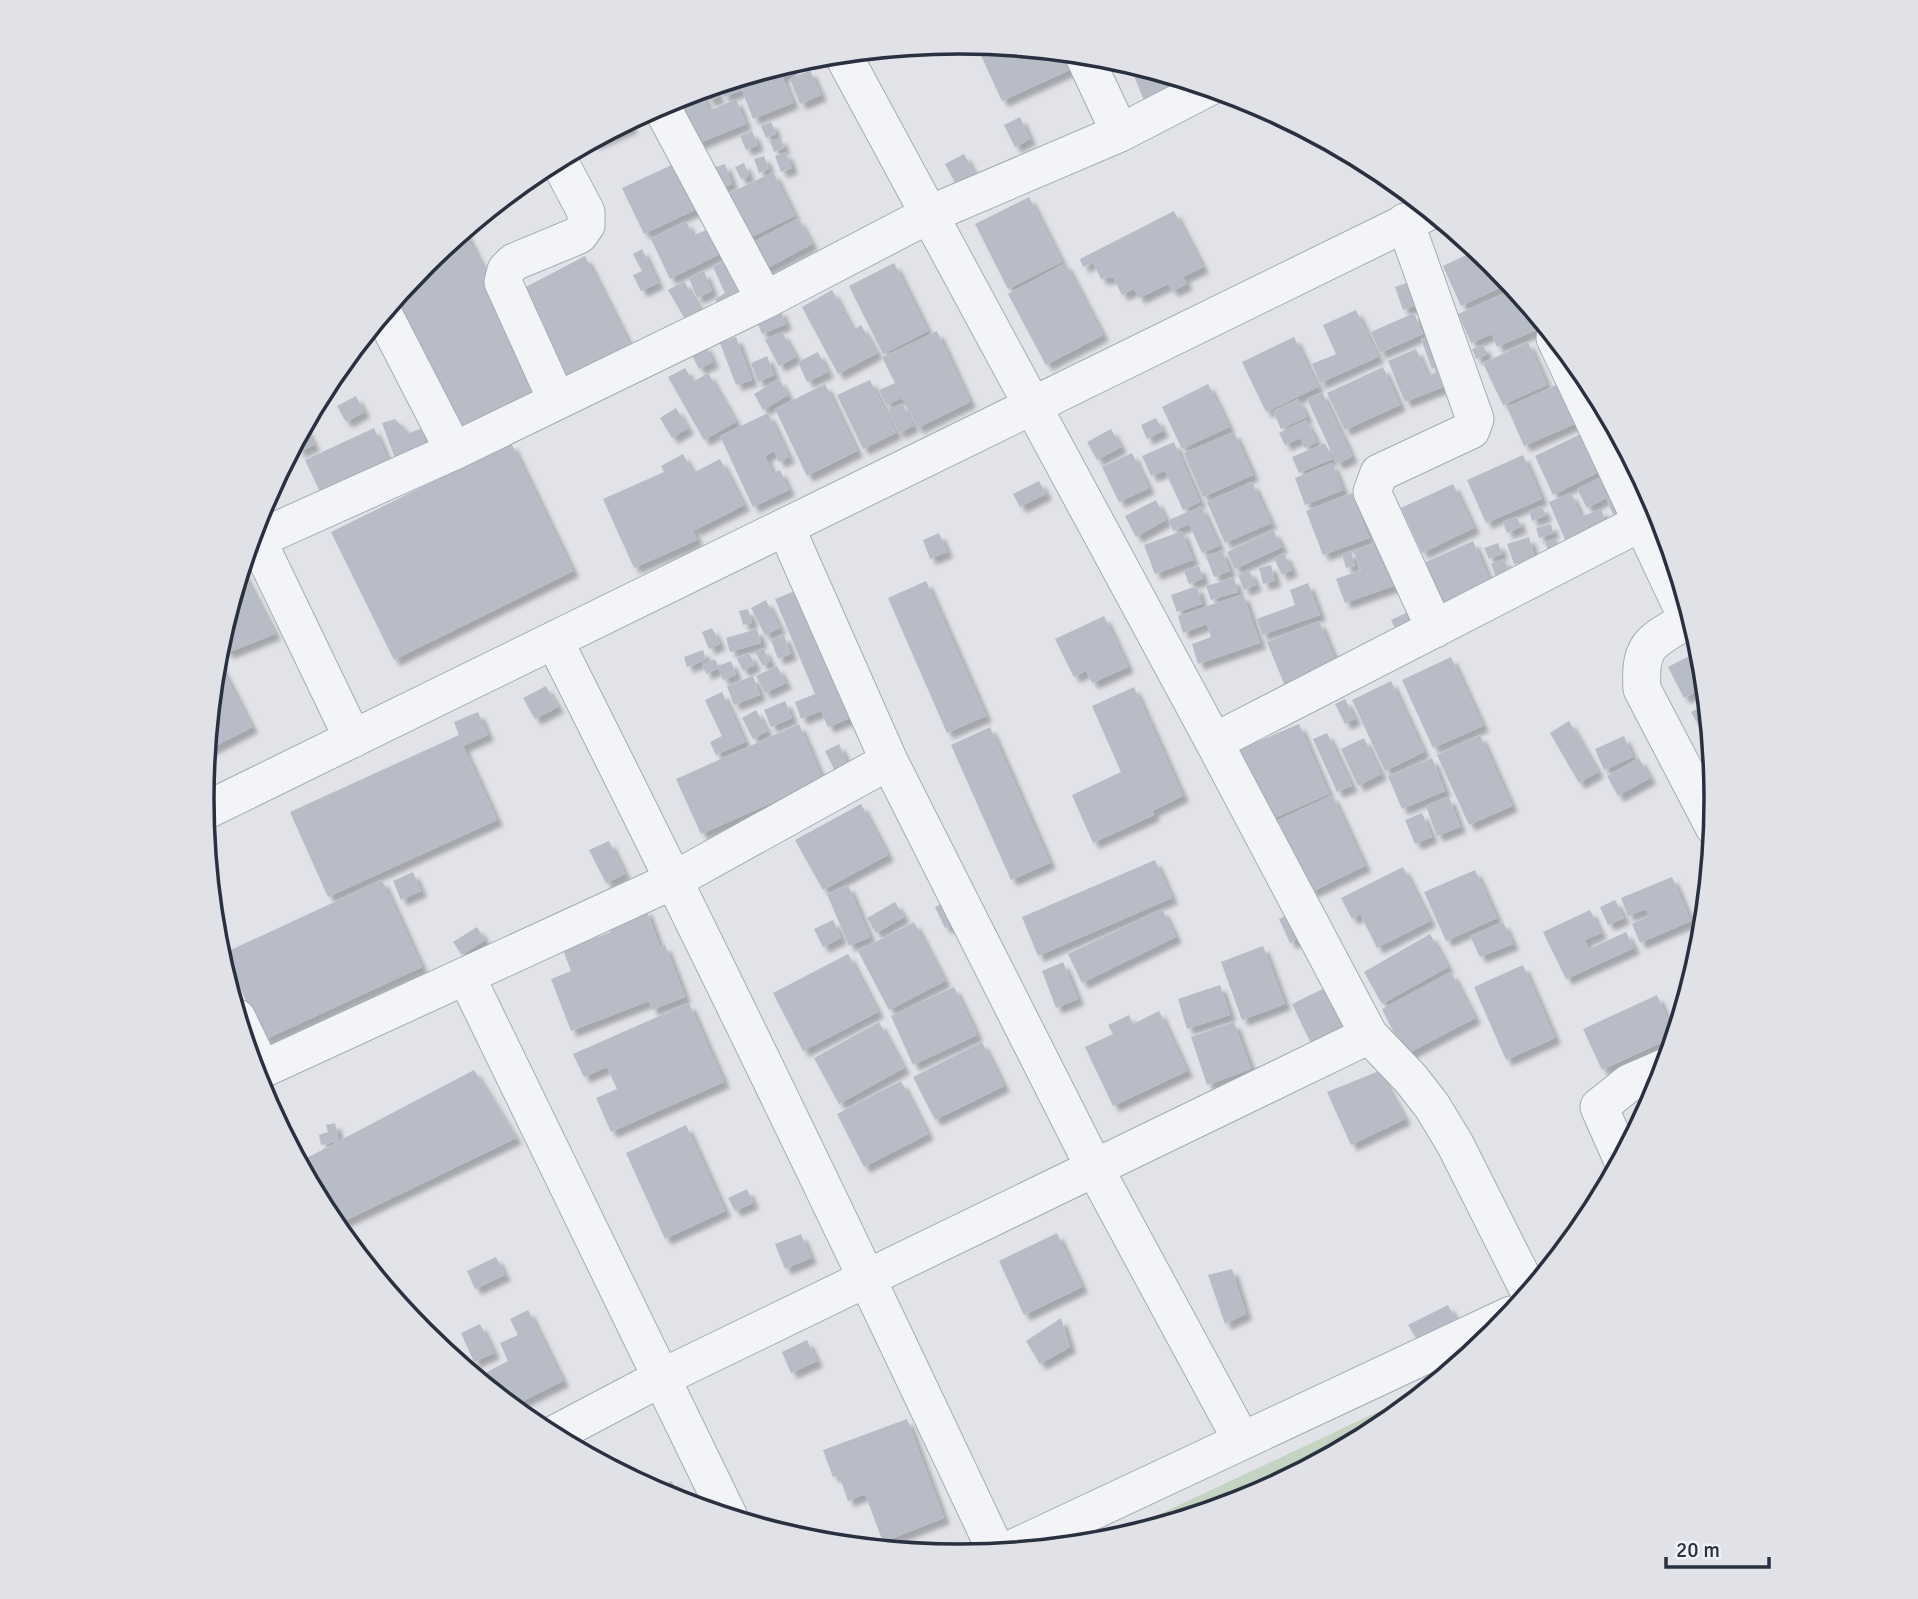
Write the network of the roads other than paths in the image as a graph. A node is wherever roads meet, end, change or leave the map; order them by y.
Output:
1 (847, 63) edge
2 (1089, 66) edge
3 (1198, 94) edge
4 (666, 115) edge
5 (1120, 134) junction
6 (563, 169) edge
7 (928, 215) junction
8 (1417, 216) edge
9 (765, 300) junction
10 (388, 322) edge
11 (1574, 378) edge
12 (557, 401) junction
13 (1032, 406) junction
14 (454, 451) junction
15 (1642, 522) junction
16 (786, 528) junction
17 (262, 535) edge
18 (257, 548) edge
19 (1671, 581) edge
20 (1683, 623) edge
21 (1435, 629) junction
22 (554, 640) junction
23 (353, 739) junction
24 (1214, 742) junction
25 (889, 761) junction
26 (1704, 806) edge
27 (214, 807) edge
28 (674, 880) junction
29 (466, 975) junction
30 (1369, 1035) junction
31 (264, 1069) edge
32 (1652, 1073) edge
33 (1617, 1148) edge
34 (1094, 1167) junction
35 (867, 1278) junction
36 (1525, 1283) edge
37 (1485, 1327) edge
38 (661, 1378) junction
39 (562, 1430) edge
40 (1242, 1441) junction
41 (724, 1506) edge
42 (1029, 1541) edge
43 (993, 1544) edge

1 - 7 street
2 - 5 street
3 - 5 street
4 - 9 street
5 - 7 street
6 - 12 street
7 - 9 street
7 - 13 street
8 - 13 street
8 - 21 street
9 - 12 street
10 - 14 street
11 - 15 street
12 - 14 street
13 - 16 street
13 - 24 street
14 - 17 street
15 - 19 street
15 - 21 street
16 - 22 street
16 - 25 street
18 - 23 street
20 - 26 street
21 - 24 street
22 - 23 street
22 - 28 street
23 - 27 street
24 - 30 street
25 - 28 street
25 - 34 street
28 - 29 street
28 - 35 street
29 - 31 street
29 - 38 street
30 - 34 street
30 - 36 street
32 - 33 street
34 - 35 street
34 - 40 street
35 - 38 street
35 - 43 street
37 - 40 street
38 - 39 street
38 - 41 street
40 - 42 street

